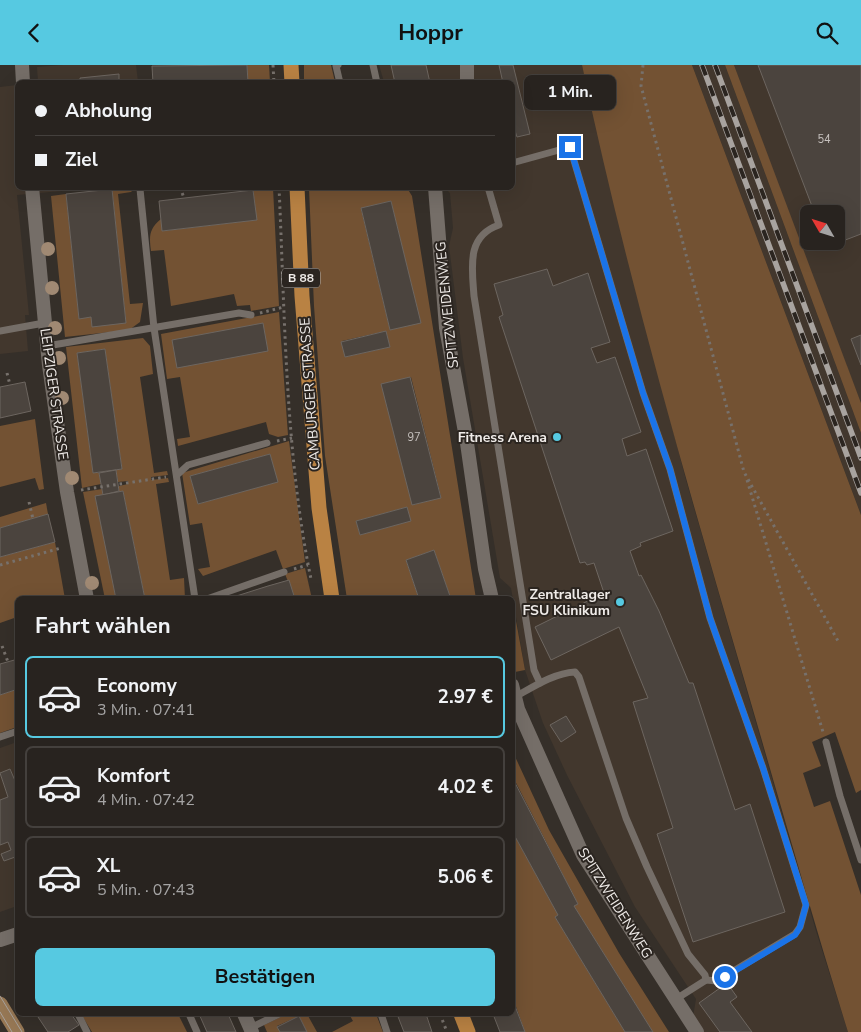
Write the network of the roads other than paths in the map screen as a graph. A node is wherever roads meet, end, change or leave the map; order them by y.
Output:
1 (22, 65) edge
2 (291, 65) edge
3 (338, 65) edge
4 (373, 65) edge
5 (467, 65) edge
6 (23, 80) edge
7 (292, 80) edge
8 (339, 80) edge
9 (377, 80) edge
10 (467, 80) edge
11 (515, 162) edge
12 (32, 190) edge
13 (140, 190) edge
14 (297, 190) edge
15 (435, 190) edge
16 (489, 190) edge
17 (250, 315) road end
18 (44, 323) junction
19 (154, 327) junction
20 (0, 331) edge
21 (46, 346) junction
22 (267, 443) dead end
23 (177, 475) junction
24 (284, 572) dead end
25 (86, 596) edge
26 (195, 596) edge
27 (216, 596) edge
28 (332, 596) edge
29 (491, 596) edge
30 (540, 683) junction
31 (515, 701) edge
32 (15, 732) edge
33 (0, 737) edge
34 (826, 741) road end
35 (861, 860) edge
36 (15, 934) edge
37 (0, 940) edge
38 (706, 979) junction
39 (676, 999) junction
40 (0, 1004) edge
41 (79, 1016) edge
42 (190, 1016) edge
43 (245, 1016) edge
44 (276, 1016) edge
45 (382, 1016) edge
46 (462, 1016) edge
47 (251, 1030) edge
48 (18, 1032) edge
49 (87, 1032) edge
50 (197, 1032) edge
51 (387, 1032) edge
52 (468, 1032) edge
53 (697, 1032) edge

1 - 6 street
2 - 7 main road
3 - 8 lane
4 - 9 lane
5 - 10 street
11 - 38 lane
12 - 18 street, LEIPZIGER STRASSE
13 - 19 lane
14 - 28 main road, CAMBURGER STRASSE / B 88
15 - 29 street, SPITZWEIDENWEG
16 - 30 lane
17 - 19 lane
18 - 20 lane
18 - 21 street, LEIPZIGER STRASSE
19 - 21 lane
19 - 23 lane
21 - 25 street, LEIPZIGER STRASSE
22 - 23 lane
23 - 26 lane
24 - 27 lane
30 - 31 lane
30 - 38 lane
31 - 39 street, SPITZWEIDENWEG
32 - 33 lane
34 - 35 lane
36 - 37 street
38 - 39 lane
39 - 53 street, SPITZWEIDENWEG
40 - 48 street
41 - 49 lane
42 - 50 lane
43 - 47 street
44 - 47 lane
45 - 51 lane
46 - 52 main road

